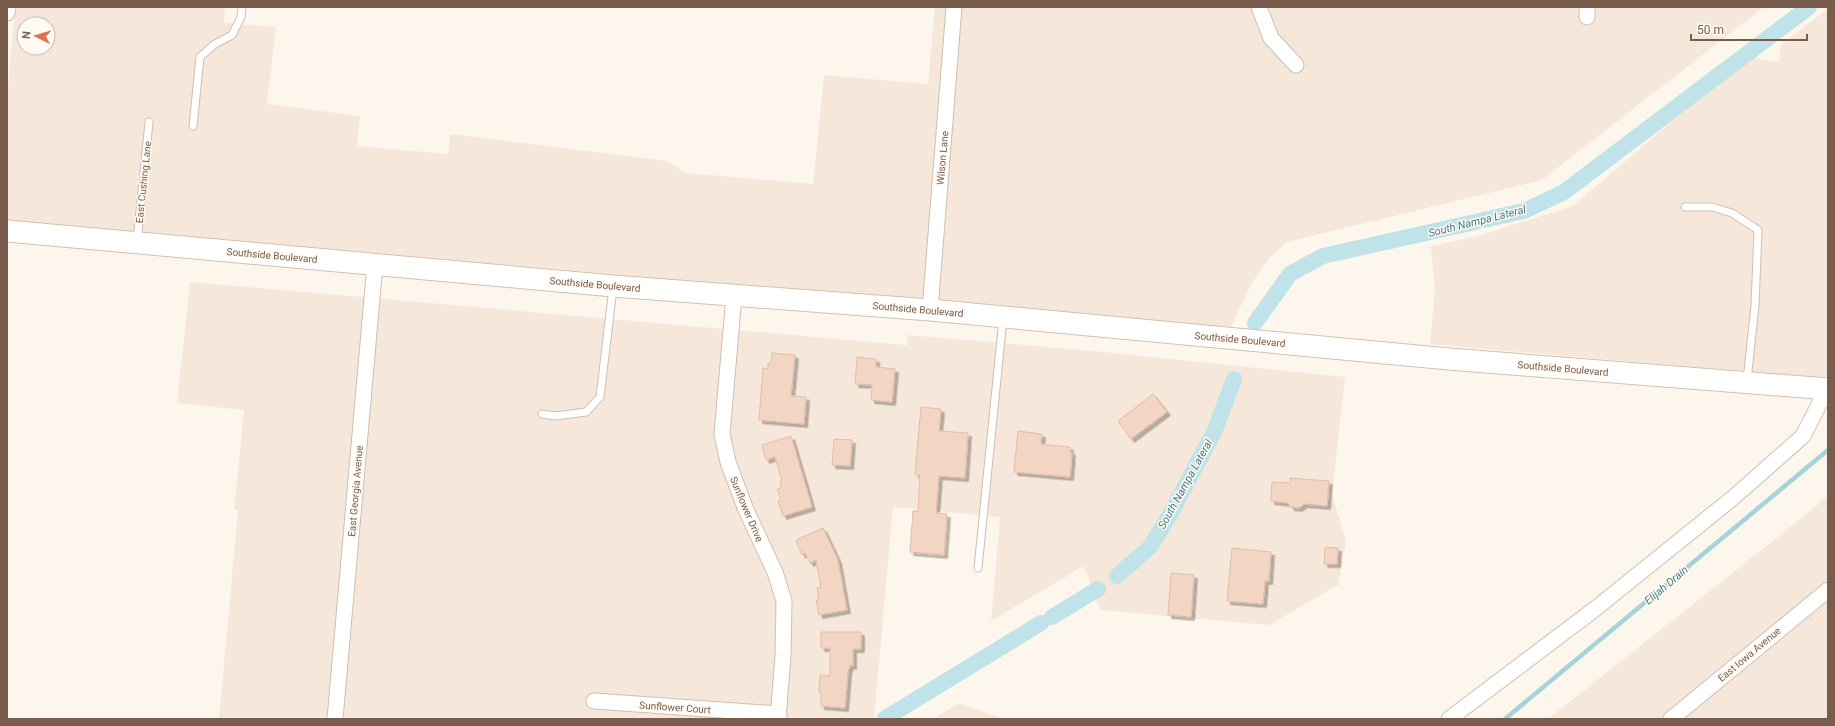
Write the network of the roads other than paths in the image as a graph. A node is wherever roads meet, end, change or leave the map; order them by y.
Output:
1 (8, 7) edge
2 (242, 7) edge
3 (954, 7) edge
4 (1259, 7) edge
5 (7, 13) edge
6 (1296, 65) dead end
7 (149, 122) dead end
8 (193, 126) dead end
9 (1685, 207) dead end
10 (7, 231) edge
11 (137, 243) junction
12 (375, 264) junction
13 (613, 286) junction
14 (734, 296) junction
15 (930, 310) junction
16 (1003, 317) junction
17 (1747, 382) junction
18 (1828, 389) edge
19 (542, 414) dead end
20 (978, 568) dead end
21 (1828, 590) edge
22 (594, 701) dead end
23 (778, 716) edge
24 (335, 719) edge
25 (1449, 719) edge
26 (1671, 719) edge

1 - 5 street
2 - 8 lane
3 - 15 street, Wilson Lane
4 - 6 street
7 - 11 lane, East Cushing Lane
9 - 17 lane
10 - 11 main road, Southside Boulevard
11 - 12 main road, Southside Boulevard
12 - 13 main road, Southside Boulevard
12 - 24 street, East Georgia Avenue
13 - 14 main road, Southside Boulevard
13 - 19 lane
14 - 15 main road, Southside Boulevard
14 - 23 street, Sunflower Drive
15 - 16 main road, Southside Boulevard
16 - 17 main road, Southside Boulevard
16 - 20 lane
17 - 18 main road, Southside Boulevard
18 - 25 street
21 - 26 street, East Iowa Avenue
22 - 23 street, Sunflower Court

